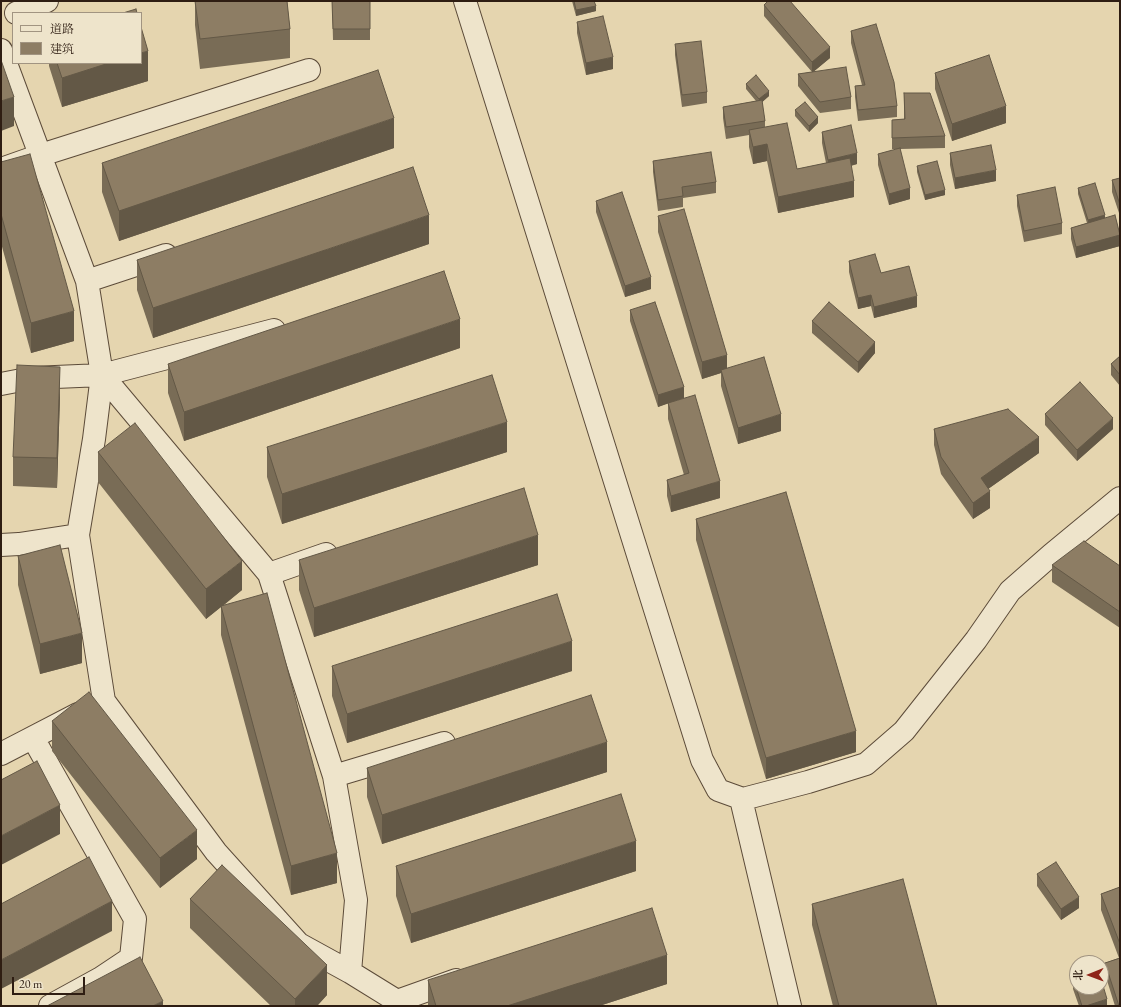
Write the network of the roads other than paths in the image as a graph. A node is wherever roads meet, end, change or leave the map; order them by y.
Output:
1 (47, 1) edge
2 (465, 1) edge
3 (19, 12) edge
4 (12, 14) edge
5 (1, 19) edge
6 (1, 50) edge
7 (309, 70) dead end
8 (41, 155) junction
9 (1, 169) edge
10 (184, 249) edge
11 (88, 281) junction
12 (291, 326) edge
13 (102, 374) junction
14 (1, 384) edge
15 (1120, 498) edge
16 (78, 535) junction
17 (1, 545) edge
18 (342, 549) edge
19 (269, 574) junction
20 (104, 701) junction
21 (33, 738) junction
22 (464, 738) edge
23 (1, 754) edge
24 (334, 776) junction
25 (741, 799) junction
26 (350, 972) junction
27 (471, 975) edge
28 (398, 1004) edge
29 (50, 1006) edge
30 (790, 1006) edge

1 - 3 street
2 - 25 street
4 - 5 street
6 - 8 street
7 - 8 street
8 - 9 street
8 - 11 street
10 - 11 street
11 - 13 street
12 - 13 street
13 - 14 street
13 - 16 street
13 - 19 street
15 - 25 street
16 - 17 street
16 - 20 street
18 - 19 street
19 - 24 street
20 - 21 street
20 - 26 street
21 - 23 street
21 - 29 street
22 - 24 street
24 - 26 street
25 - 30 street
26 - 28 street
27 - 28 street

